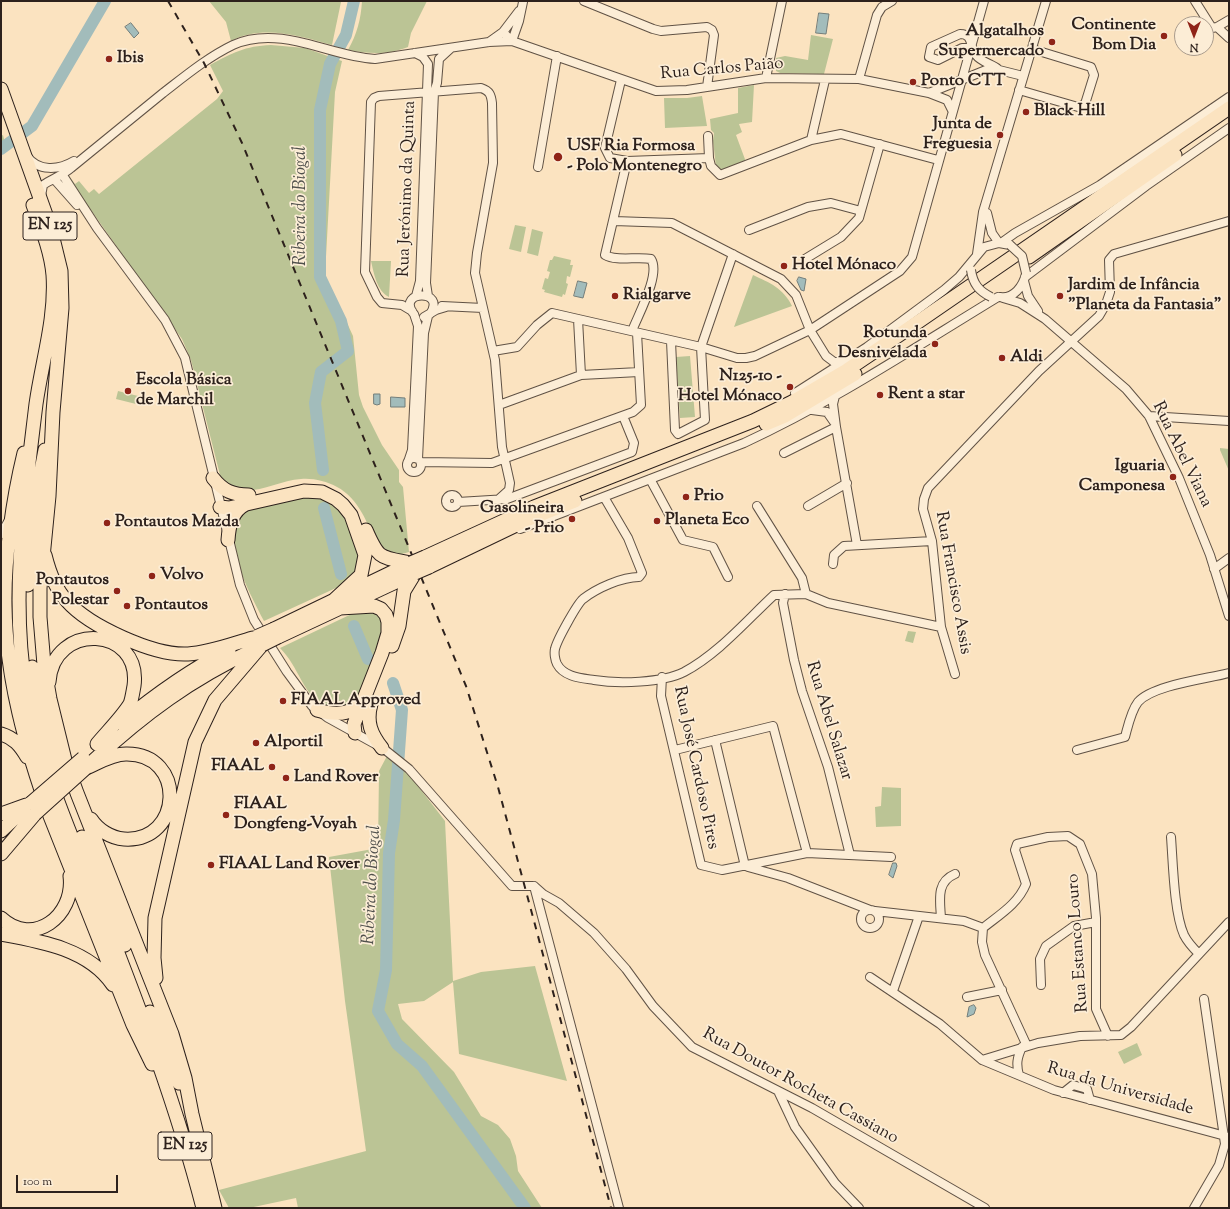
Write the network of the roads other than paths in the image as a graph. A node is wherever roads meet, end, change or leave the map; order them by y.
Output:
1 (523, 1) edge
2 (584, 1) edge
3 (782, 1) edge
4 (892, 1) edge
5 (984, 1) edge
6 (1046, 1) edge
7 (1195, 1) edge
8 (1229, 20) edge
9 (1217, 27) junction
10 (503, 32) junction
11 (956, 35) junction
12 (1229, 38) edge
13 (512, 41) junction
14 (489, 42) junction
15 (967, 46) junction
16 (451, 48) junction
17 (1032, 49) junction
18 (432, 52) junction
19 (414, 53) junction
20 (557, 56) junction
21 (966, 61) junction
22 (428, 64) junction
23 (438, 66) junction
24 (999, 69) junction
25 (981, 71) junction
26 (1023, 76) junction
27 (766, 78) junction
28 (859, 79) junction
29 (621, 80) junction
30 (825, 80) junction
31 (960, 80) junction
32 (437, 82) junction
33 (708, 87) junction
34 (1, 89) edge
35 (1018, 90) junction
36 (450, 91) junction
37 (427, 93) junction
38 (929, 93) junction
39 (1229, 97) edge
40 (1229, 108) edge
41 (952, 110) junction
42 (1, 114) edge
43 (1229, 119) edge
44 (11, 128) junction
45 (1229, 128) edge
46 (708, 136) dead end
47 (811, 140) junction
48 (880, 144) junction
49 (18, 149) junction
50 (91, 150) junction
51 (709, 158) junction
52 (938, 160) junction
53 (627, 161) junction
54 (538, 167) dead end
55 (62, 174) junction
56 (54, 179) junction
57 (988, 198) junction
58 (40, 199) junction
59 (861, 211) junction
60 (614, 221) junction
61 (1229, 221) edge
62 (97, 228) junction
63 (749, 230) dead end
64 (1000, 243) junction
65 (733, 254) junction
66 (977, 254) junction
67 (805, 259) dead end
68 (973, 262) junction
69 (1025, 277) junction
70 (415, 297) junction
71 (997, 297) junction
72 (430, 299) junction
73 (396, 304) junction
74 (446, 307) junction
75 (483, 308) junction
76 (413, 312) junction
77 (429, 315) junction
78 (578, 318) junction
79 (1046, 319) junction
80 (810, 330) junction
81 (634, 332) junction
82 (1071, 340) junction
83 (671, 341) junction
84 (701, 347) junction
85 (493, 351) junction
86 (822, 351) junction
87 (845, 362) junction
88 (639, 372) junction
89 (581, 374) junction
90 (823, 376) junction
91 (835, 396) junction
92 (36, 403) junction
93 (498, 405) junction
94 (811, 410) junction
95 (52, 412) junction
96 (623, 416) junction
97 (1148, 416) junction
98 (1229, 422) edge
99 (836, 427) junction
100 (784, 453) dead end
101 (663, 457) junction
102 (504, 459) junction
103 (408, 462) junction
104 (420, 464) junction
105 (213, 478) junction
106 (650, 480) junction
107 (510, 483) junction
108 (847, 483) junction
109 (525, 492) junction
110 (604, 497) junction
111 (249, 499) junction
112 (498, 500) junction
113 (458, 502) dead end
114 (757, 506) dead end
115 (808, 506) dead end
116 (220, 507) junction
117 (4, 537) edge
118 (228, 540) junction
119 (485, 540) junction
120 (932, 541) junction
121 (857, 545) junction
122 (44, 551) junction
123 (1229, 558) edge
124 (427, 562) junction
125 (833, 564) dead end
126 (413, 568) junction
127 (1214, 569) junction
128 (728, 577) dead end
129 (785, 594) junction
130 (806, 594) junction
131 (337, 604) junction
132 (5, 606) junction
133 (1229, 616) edge
134 (1, 622) edge
135 (942, 627) junction
136 (258, 640) junction
137 (1229, 673) edge
138 (955, 674) dead end
139 (662, 677) junction
140 (50, 699) junction
141 (368, 700) junction
142 (317, 710) junction
143 (355, 733) junction
144 (1, 734) edge
145 (715, 740) junction
146 (97, 744) junction
147 (675, 750) junction
148 (1077, 750) dead end
149 (387, 751) junction
150 (86, 768) junction
151 (38, 783) junction
152 (77, 793) junction
153 (33, 809) junction
154 (1, 814) edge
155 (1, 831) edge
156 (1171, 837) dead end
157 (1, 845) edge
158 (65, 853) junction
159 (807, 853) junction
160 (1, 854) edge
161 (850, 855) junction
162 (892, 857) dead end
163 (745, 866) junction
164 (955, 874) dead end
165 (534, 886) junction
166 (919, 916) junction
167 (1, 918) edge
168 (941, 918) junction
169 (1096, 922) junction
170 (1229, 922) edge
171 (983, 928) junction
172 (1, 934) edge
173 (1199, 954) junction
174 (870, 977) dead end
175 (1042, 986) dead end
176 (1002, 990) junction
177 (893, 991) junction
178 (967, 997) dead end
179 (1204, 998) dead end
180 (162, 1007) junction
181 (133, 1025) junction
182 (1108, 1036) junction
183 (1025, 1047) junction
184 (982, 1060) junction
185 (1019, 1075) junction
186 (778, 1093) junction
187 (172, 1104) junction
188 (192, 1114) junction
189 (1226, 1135) edge
190 (203, 1208) edge
191 (215, 1208) edge
192 (618, 1208) edge
193 (859, 1208) edge
194 (984, 1208) edge
195 (1194, 1208) edge

1 - 10 street
1 - 13 street
2 - 33 street
3 - 27 street
4 - 28 street
5 - 15 street
6 - 17 street
7 - 9 street
8 - 9 street
9 - 12 street
10 - 13 street, Rua Carlos Paião
10 - 14 street
11 - 15 street
11 - 15 street
11 - 15 street
13 - 14 street
13 - 20 street, Rua Carlos Paião
14 - 16 street
15 - 21 street
15 - 24 street
16 - 18 street
16 - 23 street
17 - 26 street
17 - 35 street
18 - 19 street
18 - 22 street, Rua Jerónimo da Quinta
18 - 23 street, Rua Jerónimo da Quinta
19 - 22 street
19 - 50 street
20 - 29 street, Rua Carlos Paião
20 - 54 street
21 - 25 street
21 - 31 street
22 - 37 street, Rua Jerónimo da Quinta
23 - 32 street, Rua Jerónimo da Quinta
24 - 25 street
24 - 26 street
25 - 31 street
26 - 35 street
27 - 30 street, Rua Carlos Paião
27 - 33 street, Rua Carlos Paião
28 - 30 street, Rua Carlos Paião
28 - 38 street, Rua Carlos Paião
29 - 33 street, Rua Carlos Paião
29 - 53 street
30 - 47 street
31 - 38 street
31 - 41 street
32 - 36 street, Rua Jerónimo da Quinta
32 - 37 street, Rua Jerónimo da Quinta
34 - 44 main road
35 - 57 street
36 - 37 street
36 - 75 street
37 - 70 street, Rua Jerónimo da Quinta
37 - 72 street, Rua Jerónimo da Quinta
37 - 73 street
38 - 41 street, Rua Carlos Paião
39 - 64 street
40 - 101 main road
41 - 52 street
42 - 44 main road
43 - 119 main road
44 - 49 main road
45 - 69 street
46 - 51 street
47 - 48 street
47 - 51 street
48 - 52 street
48 - 59 street
49 - 50 street
49 - 58 main road, EN 125
49 - 92 main road
50 - 55 street
51 - 53 street
52 - 80 street
53 - 60 street
55 - 56 street
55 - 62 street
56 - 58 street
56 - 62 street
57 - 64 street
57 - 66 street
58 - 95 main road, EN 125
59 - 63 street
59 - 67 street
60 - 65 street
60 - 81 street
61 - 82 street, Rua Francisco Assis
62 - 105 street
64 - 66 street
64 - 69 street, bridge
65 - 80 street
65 - 84 street
66 - 68 street
68 - 71 street, bridge
68 - 87 street
69 - 71 street
69 - 79 street, Rua Abel Viana
70 - 72 street, Rua Jerónimo da Quinta
70 - 73 street
70 - 76 street, Rua Jerónimo da Quinta
71 - 79 street, Rua Abel Viana
71 - 91 street
72 - 74 street
72 - 77 street, Rua Jerónimo da Quinta
73 - 76 street
74 - 75 street
74 - 77 street
75 - 85 street
76 - 77 street
76 - 103 street, Rua Jerónimo da Quinta
77 - 104 street, Rua Jerónimo da Quinta
78 - 81 street
78 - 85 street
78 - 89 street
79 - 82 street, Rua Abel Viana
80 - 84 street
80 - 86 street
81 - 83 street
81 - 88 street
82 - 97 street, Rua Abel Viana
82 - 120 street, Rua Francisco Assis
83 - 84 street
83 - 84 street
85 - 93 street
86 - 87 street
86 - 90 street
87 - 90 street
88 - 89 street
88 - 96 street
89 - 93 street
90 - 101 street
91 - 94 street
91 - 99 street
92 - 117 main road
92 - 187 main road
93 - 102 street
94 - 99 street
94 - 106 street
95 - 122 main road
95 - 188 main road
96 - 102 street
96 - 109 street
97 - 98 street
97 - 127 street, Rua Abel Viana
99 - 100 street
99 - 108 street
101 - 124 main road
102 - 104 street
102 - 107 street
103 - 104 street
103 - 104 street
105 - 111 main road
105 - 116 street
106 - 110 street
106 - 128 street
107 - 109 street
107 - 112 street
108 - 115 street
108 - 121 street
109 - 112 street
110 - 119 street
110 - 139 street
111 - 116 main road
111 - 118 main road
111 - 126 main road
111 - 131 main road
112 - 113 street
114 - 130 street
116 - 118 street
117 - 132 main road
118 - 142 street
119 - 124 main road
120 - 121 street
120 - 135 street, Rua Francisco Assis
121 - 125 street
122 - 136 main road
122 - 140 main road
123 - 127 street
124 - 126 main road, bridge
126 - 131 main road
126 - 141 main road
127 - 133 street, Rua Abel Viana
129 - 130 street
129 - 139 street
129 - 161 street, Rua Abel Salazar
130 - 135 street
131 - 136 main road, bridge
131 - 141 main road
132 - 134 main road
132 - 151 main road
135 - 138 street, Rua Francisco Assis
136 - 146 main road
136 - 150 main road
136 - 180 main road
137 - 148 street
139 - 147 street, Rua José Cardoso Pires
140 - 146 main road
140 - 152 main road
141 - 142 main road
141 - 143 main road
141 - 149 main road
142 - 143 street
143 - 149 street
144 - 151 main road
145 - 147 street
145 - 159 street
145 - 163 street
146 - 153 main road, bridge
147 - 163 street, Rua José Cardoso Pires
149 - 165 street
150 - 152 main road
150 - 153 main road, bridge
151 - 158 main road
152 - 180 main road
153 - 154 main road
153 - 155 main road
153 - 157 main road
153 - 160 main road
156 - 173 street
158 - 167 main road
158 - 181 main road
159 - 161 street
159 - 163 street
161 - 162 street
163 - 166 street
164 - 168 street
165 - 186 street, Rua Doutor Rocheta Cassiano
165 - 192 street
166 - 168 street
166 - 177 street
168 - 171 street
169 - 171 street, Rua Estanco Louro
169 - 175 street
169 - 182 street, Rua Estanco Louro
170 - 173 street
171 - 176 street
172 - 181 main road
173 - 182 street
174 - 177 street, Rua da Universidade
176 - 178 street
176 - 183 street
177 - 184 street, Rua da Universidade
179 - 189 street
180 - 188 main road
181 - 187 main road
182 - 183 street
183 - 184 street
183 - 185 street
184 - 185 street, Rua da Universidade
185 - 189 street, Rua da Universidade
186 - 193 street
186 - 194 street, Rua Doutor Rocheta Cassiano
187 - 190 main road, EN 125
188 - 191 main road, EN 125
189 - 195 street

